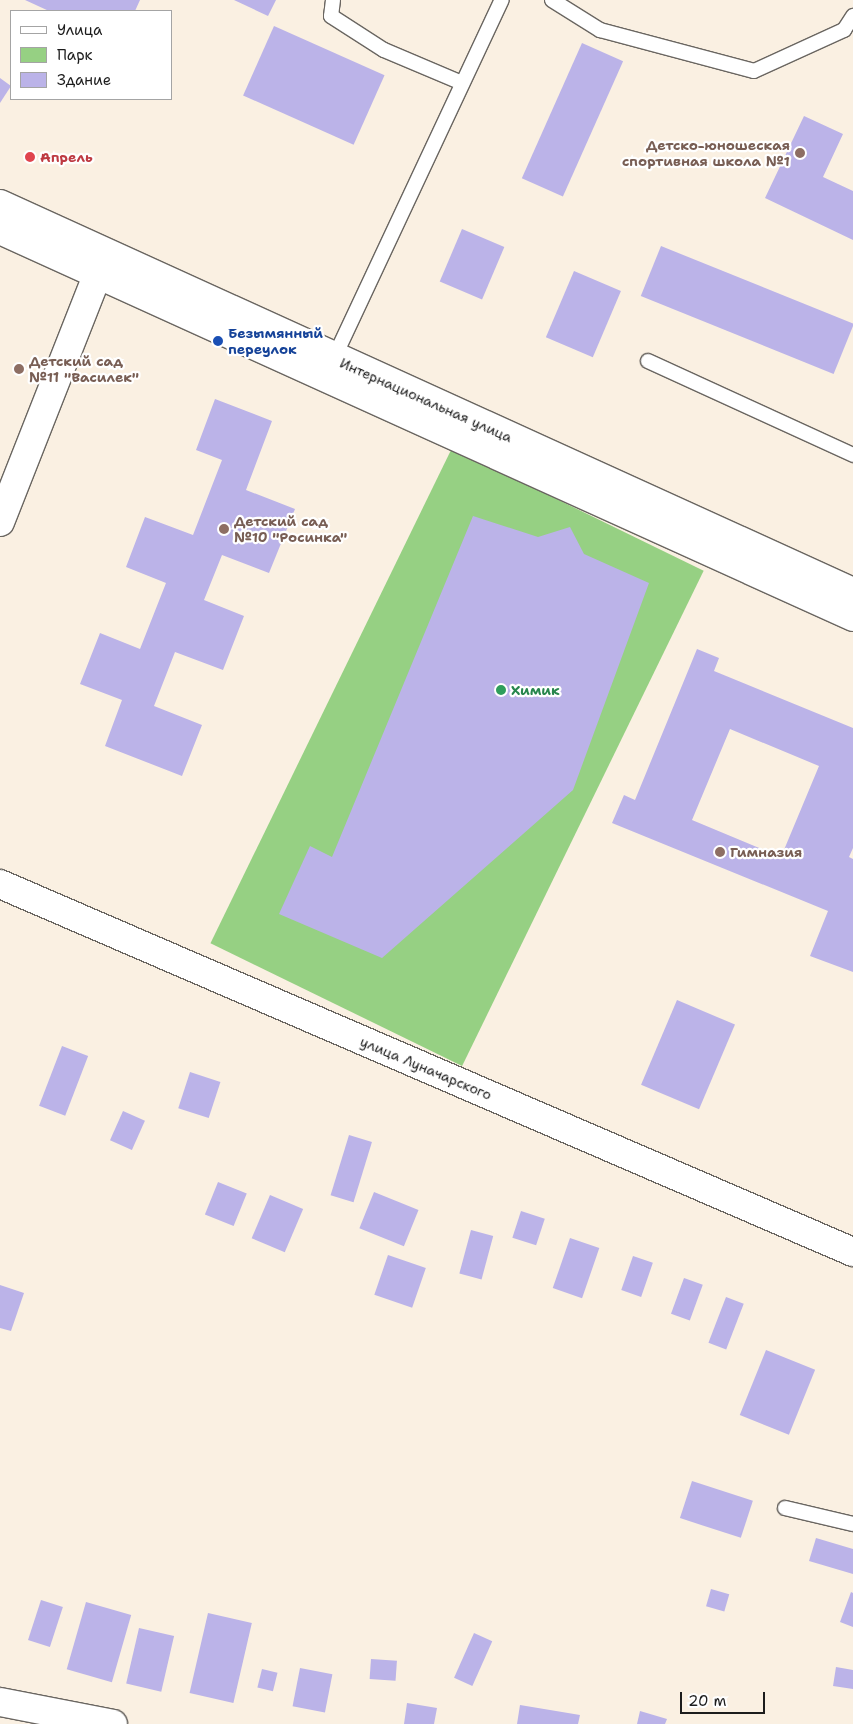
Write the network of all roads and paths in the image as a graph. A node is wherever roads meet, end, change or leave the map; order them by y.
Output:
1 (333, 0) edge
2 (502, 0) edge
3 (552, 0) edge
4 (853, 16) edge
5 (848, 31) edge
6 (462, 83) junction
7 (0, 204) edge
8 (0, 230) edge
9 (102, 264) junction
10 (334, 358) junction
11 (648, 361) dead end
12 (853, 455) edge
13 (0, 522) edge
14 (853, 592) edge
15 (853, 617) edge
16 (0, 884) edge
17 (853, 1252) edge
18 (785, 1508) dead end
19 (853, 1524) edge
20 (0, 1702) edge
21 (112, 1724) edge

1 - 6 lane
2 - 6 lane
3 - 5 lane
4 - 5 lane
6 - 10 lane
7 - 9 street, Интернациональная улица
8 - 9 street, Интернациональная улица
9 - 10 street, Интернациональная улица
9 - 13 street
9 - 15 street, Интернациональная улица
10 - 14 street, Интернациональная улица
11 - 12 lane
16 - 17 street, улица Луначарского
18 - 19 lane
20 - 21 street

